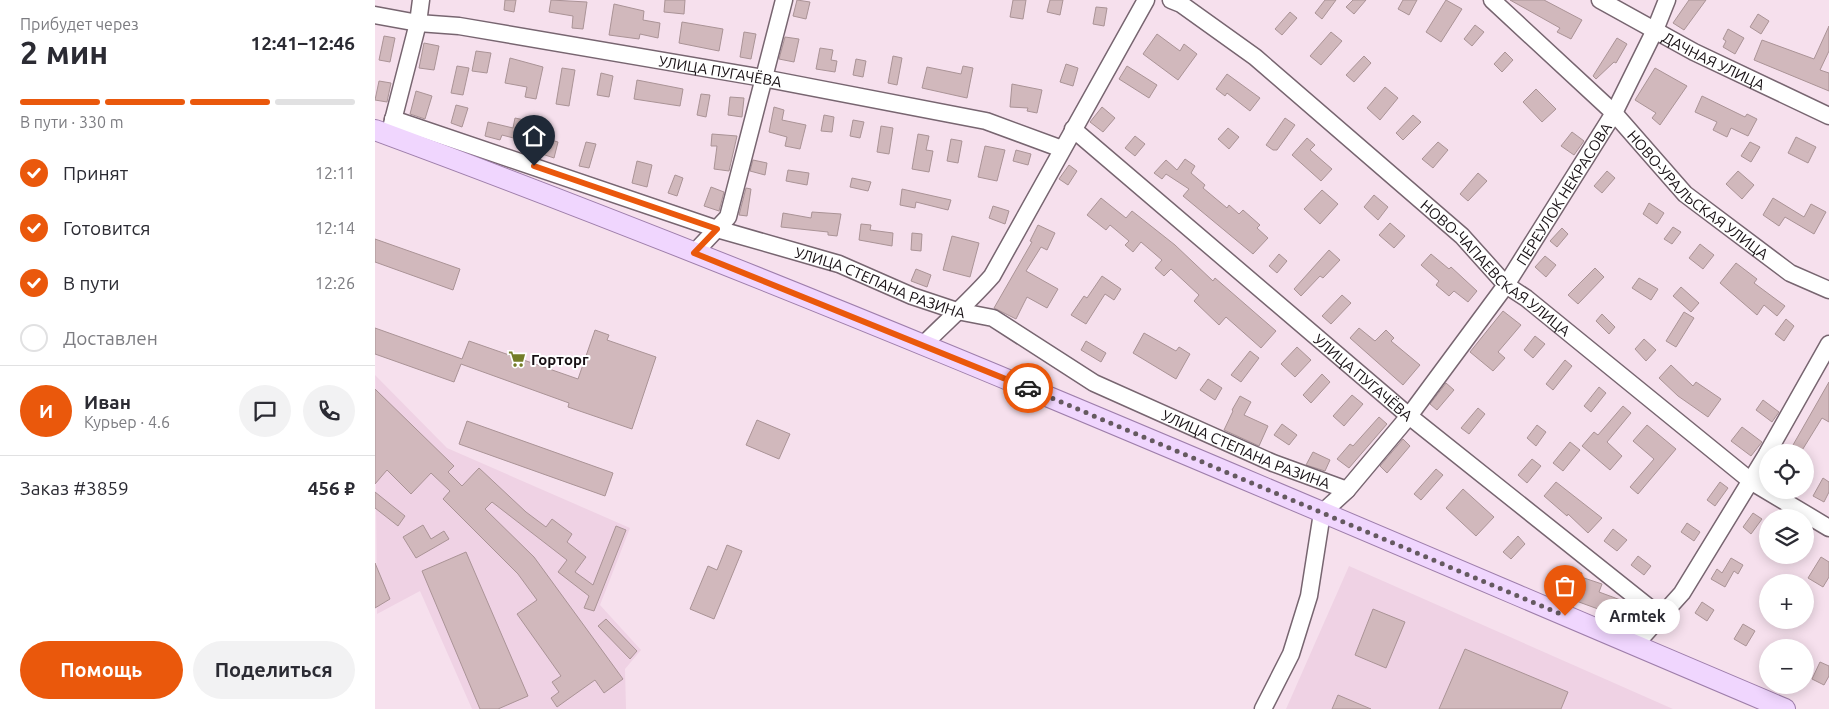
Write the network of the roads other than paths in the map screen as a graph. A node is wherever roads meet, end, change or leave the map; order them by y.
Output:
1 (421, 0) edge
2 (783, 0) edge
3 (1146, 0) edge
4 (1171, 0) edge
5 (1492, 0) edge
6 (1599, 0) edge
7 (1667, 0) edge
8 (375, 15) edge
9 (418, 23) junction
10 (1655, 30) junction
11 (763, 78) junction
12 (1614, 113) junction
13 (1829, 116) edge
14 (386, 128) edge
15 (1073, 129) junction
16 (1062, 149) junction
17 (717, 229) junction
18 (694, 253) junction
19 (1505, 285) junction
20 (1829, 290) edge
21 (957, 311) junction
22 (1829, 344) edge
23 (923, 346) junction
24 (1409, 416) junction
25 (1773, 444) edge
26 (1759, 469) edge
27 (1752, 482) junction
28 (1347, 490) junction
29 (1322, 512) junction
30 (1829, 528) edge
31 (1661, 617) junction
32 (1635, 645) junction
33 (1263, 709) edge
34 (1785, 709) edge

1 - 9 street
2 - 11 street
3 - 15 street
4 - 19 street, НОВО-ЧАПАЕВСКАЯ УЛИЦА
5 - 12 street, НОВО-УРАЛЬСКАЯ УЛИЦА
6 - 10 street, ДАЧНАЯ УЛИЦА
7 - 10 street, ПЕРЕУЛОК НЕКРАСОВА
8 - 9 street, УЛИЦА ПУГАЧЁВА
9 - 11 street, УЛИЦА ПУГАЧЁВА
9 - 14 street
10 - 12 street, ПЕРЕУЛОК НЕКРАСОВА
10 - 13 street, ДАЧНАЯ УЛИЦА
11 - 16 street, УЛИЦА ПУГАЧЁВА
11 - 17 street
12 - 19 street, ПЕРЕУЛОК НЕКРАСОВА
12 - 20 street, НОВО-УРАЛЬСКАЯ УЛИЦА
14 - 17 street, УЛИЦА СТЕПАНА РАЗИНА
14 - 18 main road
15 - 16 street
15 - 24 street, УЛИЦА ПУГАЧЁВА
16 - 21 street
17 - 18 street
17 - 21 street, УЛИЦА СТЕПАНА РАЗИНА
18 - 23 main road
19 - 24 street, ПЕРЕУЛОК НЕКРАСОВА
19 - 27 street, НОВО-ЧАПАЕВСКАЯ УЛИЦА
21 - 23 street
21 - 28 street, УЛИЦА СТЕПАНА РАЗИНА
22 - 25 street
23 - 29 main road
24 - 28 street, ПЕРЕУЛОК НЕКРАСОВА
24 - 31 street, УЛИЦА ПУГАЧЁВА
26 - 27 street
27 - 30 street, НОВО-ЧАПАЕВСКАЯ УЛИЦА
27 - 31 street
28 - 29 street, ПЕРЕУЛОК НЕКРАСОВА
29 - 32 main road
29 - 33 street
31 - 32 street
32 - 34 main road

